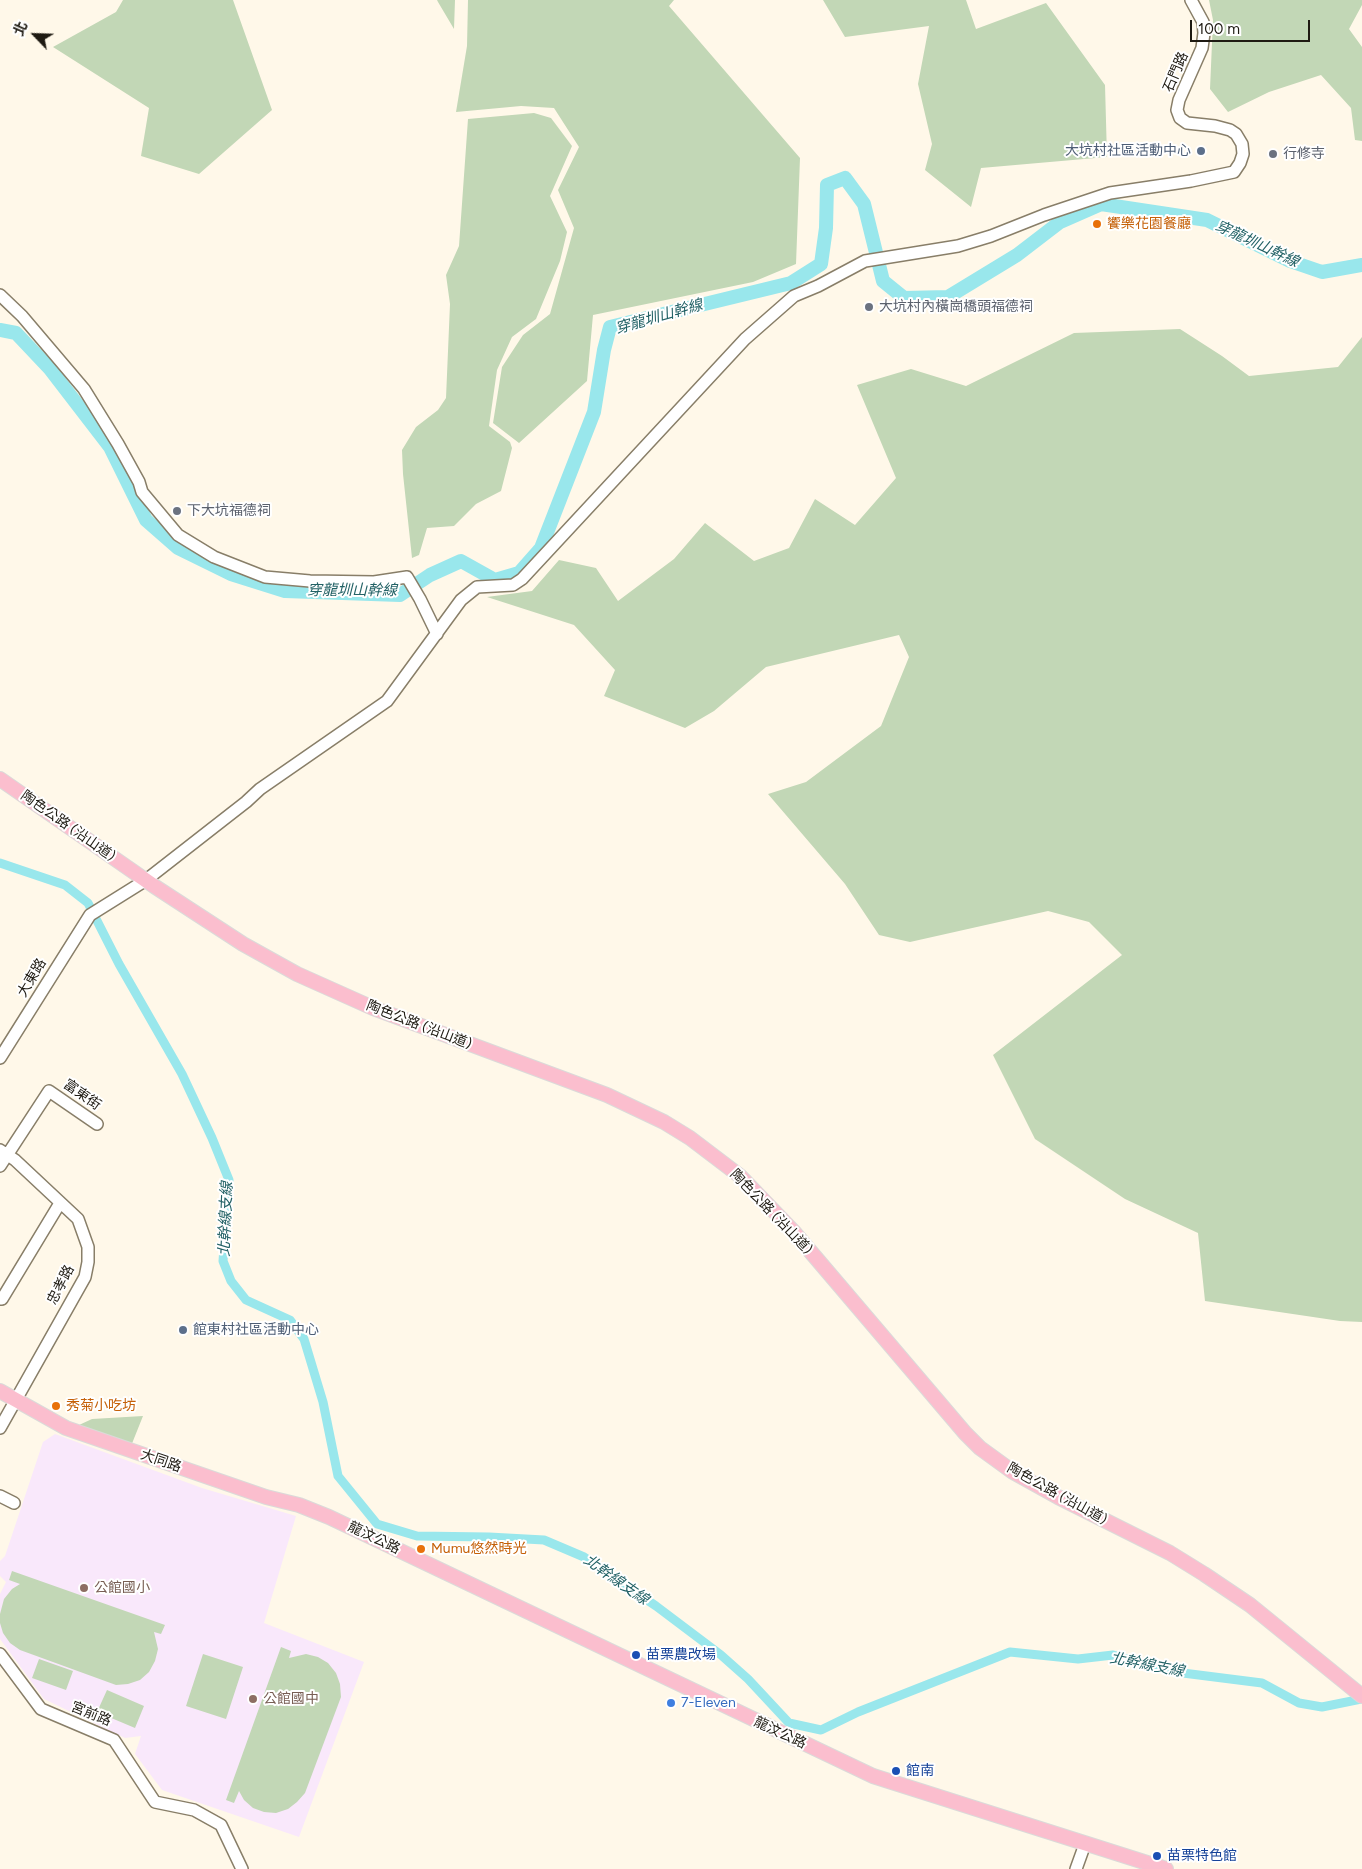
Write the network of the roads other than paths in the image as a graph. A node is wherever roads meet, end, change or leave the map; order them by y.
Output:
1 (1191, 0) edge
2 (0, 295) edge
3 (437, 634) junction
4 (0, 779) edge
5 (146, 880) junction
6 (0, 1058) edge
7 (97, 1124) dead end
8 (4, 1152) edge
9 (0, 1166) edge
10 (60, 1203) junction
11 (0, 1299) edge
12 (0, 1391) edge
13 (16, 1400) junction
14 (0, 1428) edge
15 (0, 1496) edge
16 (14, 1504) dead end
17 (329, 1517) joint
18 (0, 1654) edge
19 (1359, 1694) edge
20 (1086, 1844) junction
21 (242, 1869) edge
22 (1076, 1869) edge
23 (1166, 1869) edge

1 - 3 street, 石門路
2 - 3 street
3 - 5 street
4 - 5 main road, 陶色公路 (沿山道)
5 - 6 street, 大東路
5 - 19 main road, 陶色公路 (沿山道)
7 - 8 street, 富東街
8 - 9 street, 富東街
8 - 10 street, 忠孝路
10 - 11 street
10 - 13 street, 忠孝路
12 - 13 main road, 大同路
13 - 14 street, 忠孝路
13 - 17 main road, 大同路
15 - 16 street
17 - 20 main road, 龍汶公路
18 - 21 street, 宮前路
20 - 22 street
20 - 23 main road, 龍汶公路

